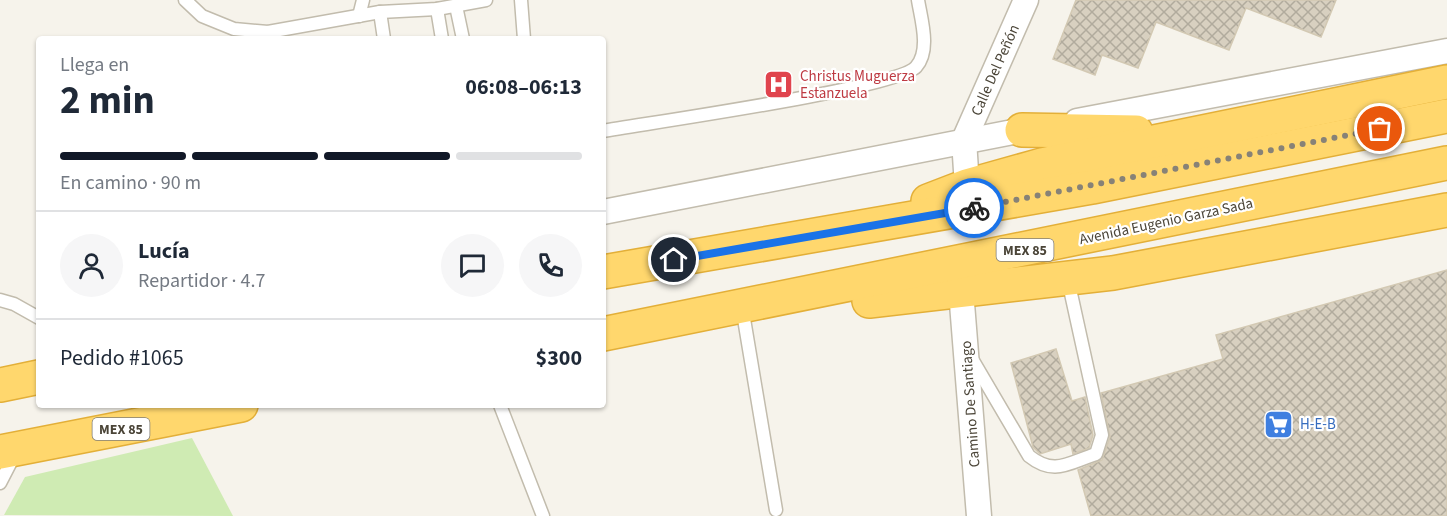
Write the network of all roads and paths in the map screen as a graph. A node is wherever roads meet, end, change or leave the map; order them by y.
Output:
1 (185, 0) edge
2 (363, 0) edge
3 (486, 0) edge
4 (521, 0) edge
5 (918, 0) edge
6 (1026, 0) edge
7 (456, 6) junction
8 (437, 9) junction
9 (380, 12) junction
10 (359, 16) junction
11 (384, 36) edge
12 (442, 36) edge
13 (462, 36) edge
14 (524, 36) edge
15 (1447, 51) edge
16 (1447, 82) edge
17 (1447, 116) edge
18 (1022, 130) junction
19 (606, 131) edge
20 (1204, 133) junction
21 (964, 140) junction
22 (1447, 163) edge
23 (967, 186) junction
24 (1447, 210) edge
25 (606, 211) edge
26 (862, 227) junction
27 (606, 271) edge
28 (1068, 278) junction
29 (961, 291) junction
30 (821, 292) junction
31 (0, 300) edge
32 (742, 307) junction
33 (36, 316) edge
34 (606, 333) edge
35 (967, 351) junction
36 (36, 378) edge
37 (0, 385) edge
38 (226, 408) edge
39 (501, 408) edge
40 (9, 450) edge
41 (0, 483) edge
42 (776, 510) dead end
43 (543, 516) edge
44 (979, 516) edge

1 - 10 lane
2 - 10 lane
3 - 7 lane
4 - 14 lane
5 - 19 lane
6 - 21 street, Calle Del Peñón
7 - 8 lane
7 - 13 lane
8 - 9 lane
8 - 12 lane
9 - 10 lane
9 - 11 lane
15 - 18 street
16 - 20 highway
17 - 26 highway
18 - 20 highway
18 - 21 street
20 - 23 highway
21 - 23 street
21 - 25 street
22 - 30 highway, Avenida Eugenio Garza Sada / MEX 85
23 - 26 highway
24 - 28 highway
26 - 27 highway
28 - 29 highway
28 - 35 lane
29 - 30 highway
29 - 35 street, Camino De Santiago
30 - 32 highway, Avenida Eugenio Garza Sada / MEX 85
31 - 33 lane
32 - 34 highway, Avenida Eugenio Garza Sada / MEX 85
32 - 42 lane
35 - 44 street, Camino De Santiago
36 - 37 highway
38 - 40 highway, MEX 85
39 - 43 lane
40 - 41 lane

